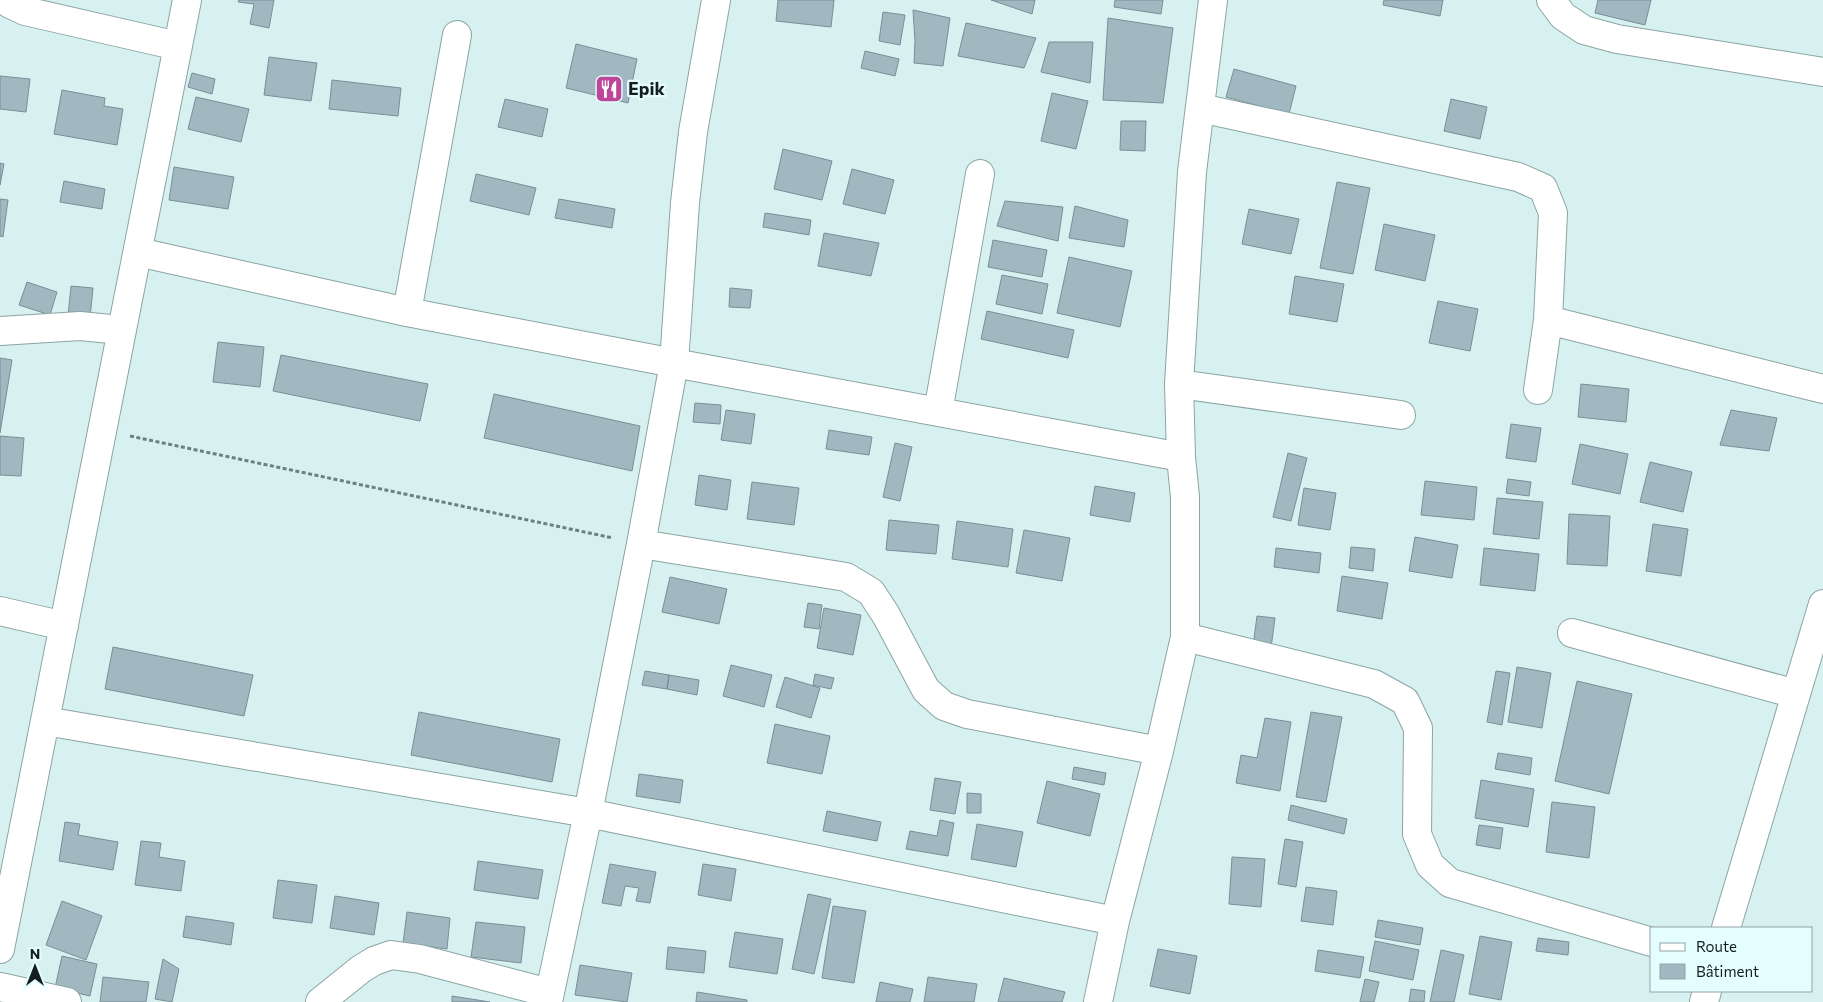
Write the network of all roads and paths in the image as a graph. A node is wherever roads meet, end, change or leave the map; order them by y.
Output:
1 (6, 0) edge
2 (187, 0) edge
3 (716, 0) edge
4 (1213, 0) edge
5 (1551, 0) edge
6 (458, 35) dead end
7 (178, 46) junction
8 (1823, 72) edge
9 (1200, 108) junction
10 (980, 174) dead end
11 (138, 252) junction
12 (407, 312) junction
13 (1548, 320) junction
14 (121, 330) junction
15 (0, 331) edge
16 (674, 363) junction
17 (1179, 384) junction
18 (1823, 389) edge
19 (1538, 390) dead end
20 (938, 412) junction
21 (1401, 415) dead end
22 (102, 430) junction
23 (1181, 457) junction
24 (642, 544) junction
25 (1823, 604) edge
26 (0, 611) edge
27 (64, 626) junction
28 (1572, 633) dead end
29 (1184, 637) junction
30 (1796, 694) junction
31 (45, 721) junction
32 (1159, 751) junction
33 (588, 813) junction
34 (7, 874) edge
35 (1115, 921) junction
36 (1726, 927) edge
37 (1650, 941) edge
38 (0, 950) edge
39 (0, 987) edge
40 (549, 997) edge
41 (67, 1002) edge
42 (320, 1002) edge
43 (1098, 1002) edge

1 - 7 street
2 - 7 street
3 - 16 street
4 - 9 street
5 - 8 street
6 - 12 street
7 - 11 street
9 - 13 street
9 - 17 street
10 - 20 street
11 - 12 street
11 - 14 street
12 - 16 street
13 - 18 street
13 - 19 street
14 - 15 street
14 - 22 street
16 - 20 street
16 - 24 street
17 - 21 street
17 - 23 street
20 - 23 street
22 - 24 path
22 - 27 street
23 - 29 street
24 - 32 street
24 - 33 street
25 - 30 street
26 - 27 street
27 - 31 street
28 - 30 street
29 - 32 street
29 - 37 street
30 - 36 street
31 - 33 street
31 - 34 street
32 - 35 street
33 - 35 street
33 - 40 street
34 - 38 street
35 - 43 street
39 - 41 street
40 - 42 street

